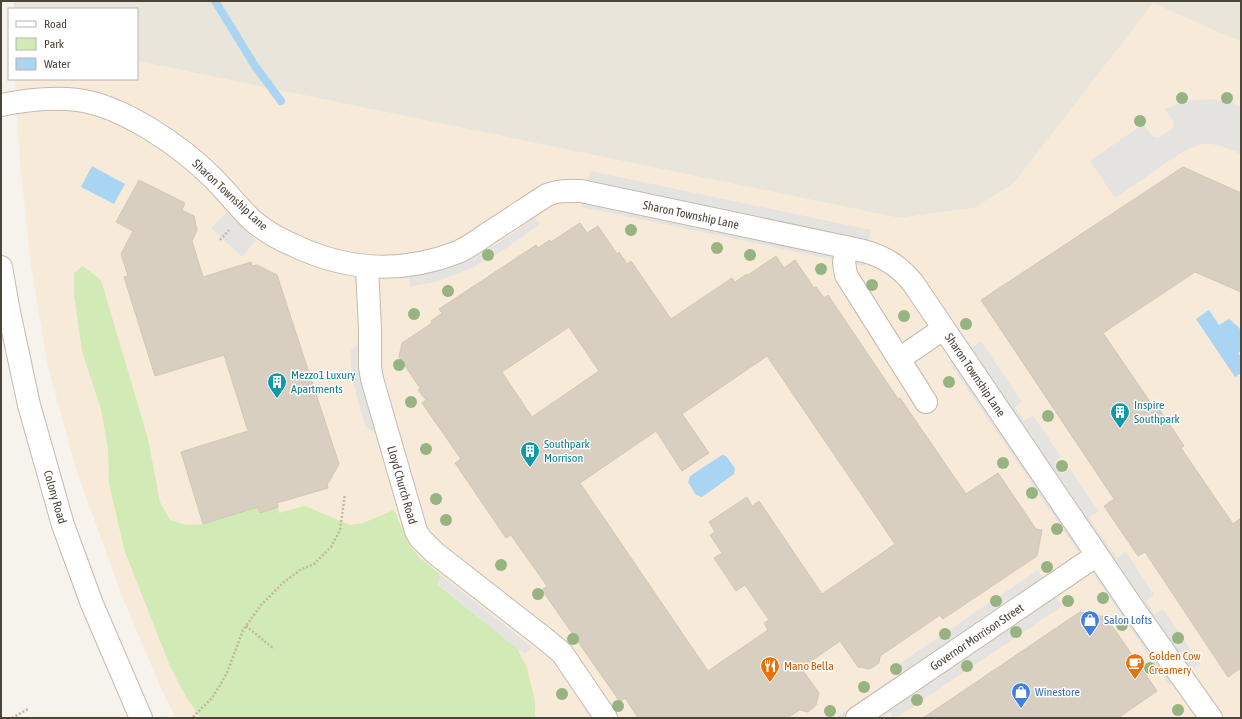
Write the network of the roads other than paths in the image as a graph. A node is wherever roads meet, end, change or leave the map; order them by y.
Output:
1 (1, 105) edge
2 (847, 248) junction
3 (1, 267) edge
4 (367, 267) junction
5 (943, 329) junction
6 (899, 359) junction
7 (926, 402) dead end
8 (1097, 555) junction
9 (141, 718) edge
10 (606, 718) edge
11 (857, 718) edge
12 (1211, 718) edge

1 - 4 street, Sharon Township Lane
2 - 4 street, Sharon Township Lane
2 - 5 street, Sharon Township Lane
2 - 6 street
3 - 9 street, Colony Road
4 - 10 street, Lloyd Church Road
5 - 6 street
5 - 8 street, Sharon Township Lane
6 - 7 street
8 - 11 street, Governor Morrison Street
8 - 12 street, Sharon Township Lane

